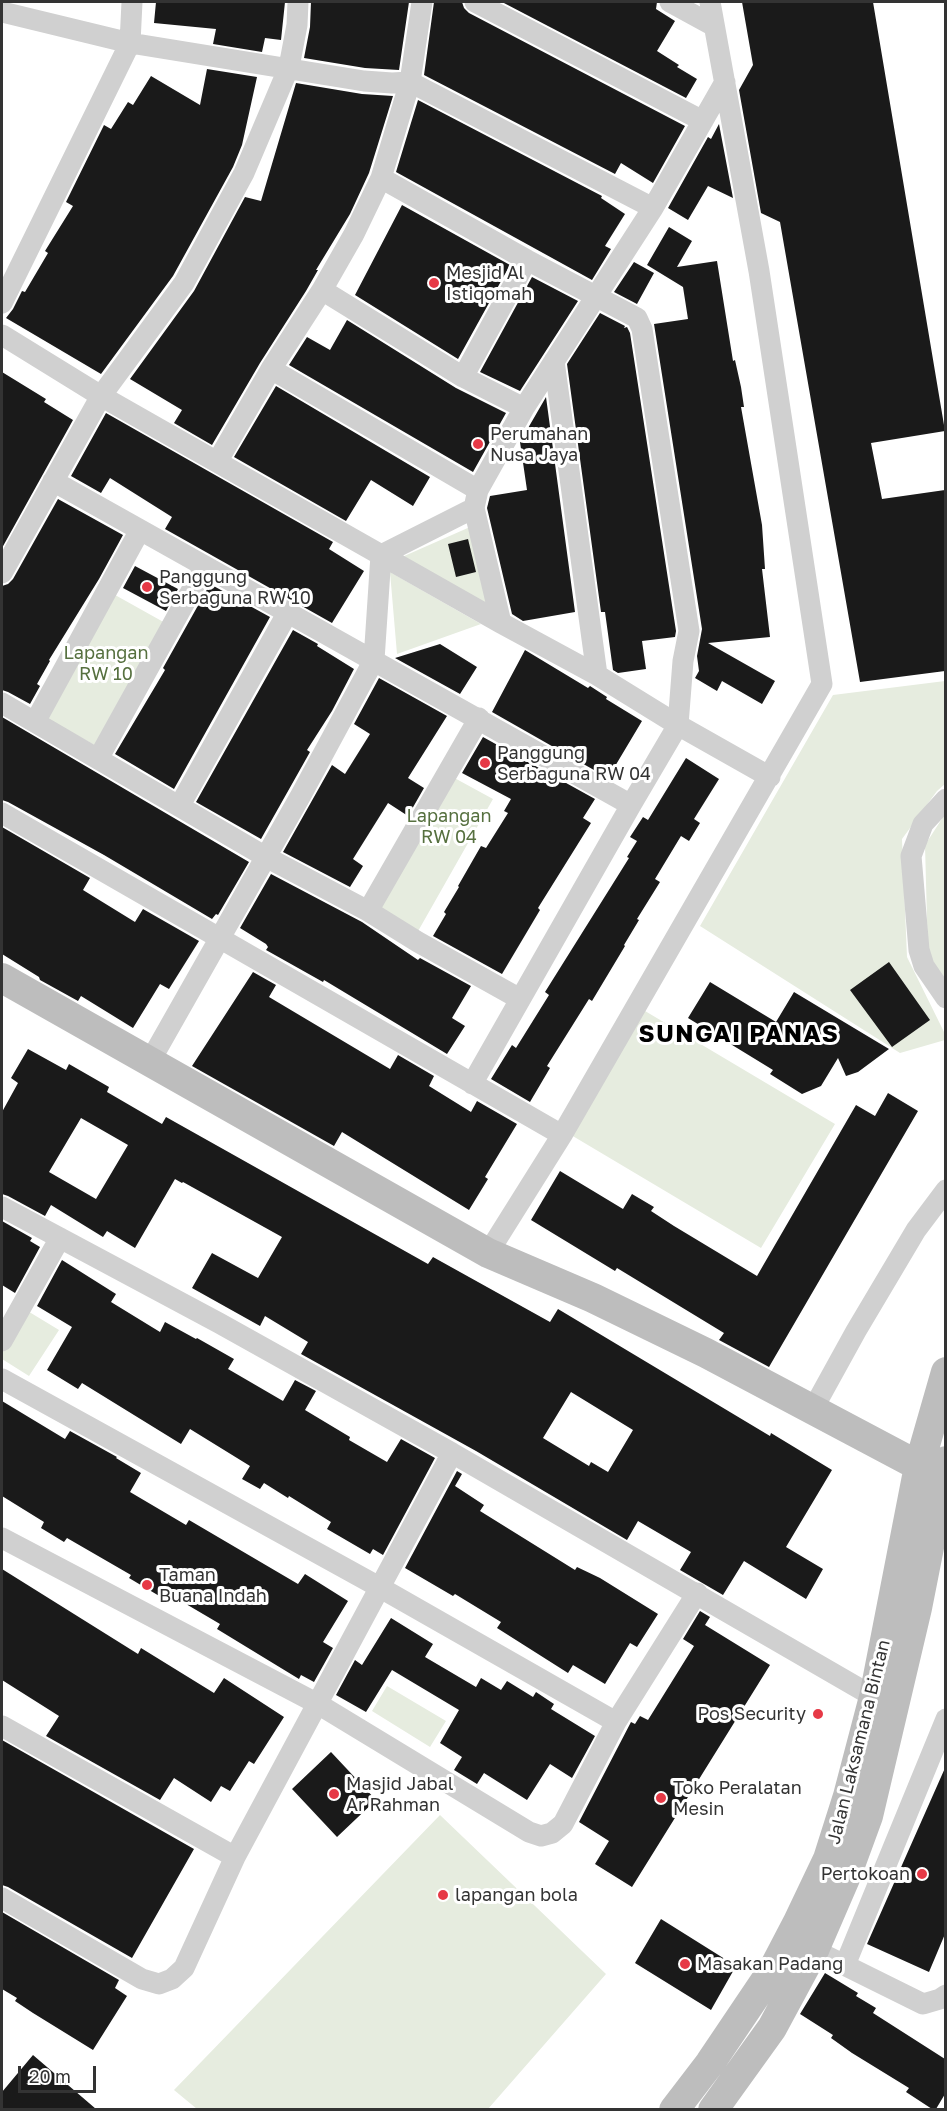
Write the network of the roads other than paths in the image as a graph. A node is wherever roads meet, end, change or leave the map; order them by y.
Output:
1 (132, 2) edge
2 (298, 2) edge
3 (422, 2) edge
4 (475, 2) edge
5 (670, 2) edge
6 (710, 2) edge
7 (2, 12) edge
8 (714, 26) junction
9 (130, 43) junction
10 (289, 67) junction
11 (410, 82) junction
12 (725, 82) junction
13 (703, 121) junction
14 (381, 178) junction
15 (653, 208) junction
16 (527, 260) junction
17 (322, 290) junction
18 (596, 297) junction
19 (2, 303) edge
20 (2, 335) edge
21 (554, 361) junction
22 (271, 369) junction
23 (462, 377) junction
24 (101, 396) junction
25 (524, 408) junction
26 (217, 462) junction
27 (53, 481) junction
28 (476, 499) junction
29 (140, 530) junction
30 (381, 555) junction
31 (205, 566) junction
32 (2, 573) edge
33 (288, 612) junction
34 (501, 623) junction
35 (374, 660) junction
36 (597, 675) junction
37 (2, 703) edge
38 (479, 718) junction
39 (35, 722) junction
40 (678, 725) junction
41 (98, 759) junction
42 (770, 777) junction
43 (945, 799) edge
44 (180, 805) junction
45 (631, 805) junction
46 (2, 813) edge
47 (266, 857) junction
48 (368, 911) junction
49 (220, 939) junction
50 (2, 978) edge
51 (945, 998) edge
52 (520, 999) junction
53 (149, 1063) junction
54 (472, 1084) junction
55 (562, 1135) junction
56 (945, 1190) edge
57 (2, 1207) edge
58 (60, 1238) junction
59 (488, 1253) junction
60 (2, 1341) edge
61 (945, 1372) edge
62 (2, 1379) edge
63 (813, 1409) junction
64 (452, 1453) junction
65 (932, 1463) edge
66 (2, 1538) edge
67 (379, 1587) junction
68 (697, 1593) junction
69 (874, 1697) junction
70 (318, 1704) junction
71 (945, 1719) edge
72 (616, 1722) junction
73 (2, 1726) edge
74 (874, 1796) junction
75 (910, 1802) junction
76 (234, 1857) junction
77 (2, 1898) edge
78 (814, 1950) junction
79 (845, 1965) junction
80 (945, 1995) edge
81 (674, 2109) edge
82 (713, 2109) edge

1 - 9 street
2 - 10 street
3 - 11 street
4 - 13 street
5 - 8 street
6 - 8 street
7 - 9 street
8 - 12 street
9 - 10 street
9 - 19 street
10 - 11 street
10 - 24 street
11 - 14 street
11 - 15 street
12 - 13 street
12 - 42 street
13 - 15 street
14 - 16 street
14 - 17 street
15 - 18 street
16 - 18 street
16 - 23 street
17 - 22 street
17 - 23 street
18 - 21 street
18 - 40 street
20 - 24 street
21 - 25 street
21 - 36 street
22 - 26 street
22 - 28 street
23 - 25 street
24 - 26 street
24 - 27 street
25 - 28 street
26 - 30 street
27 - 29 street
27 - 32 street
28 - 30 street
28 - 34 street
29 - 31 street
29 - 39 street
30 - 34 street
30 - 35 street
31 - 33 street
31 - 41 street
33 - 35 street
33 - 44 street
34 - 36 street
35 - 38 street
35 - 47 street
36 - 40 street
37 - 39 street
38 - 45 street
38 - 48 street
39 - 41 street
40 - 42 street
40 - 45 street
41 - 44 street
42 - 55 street
43 - 51 street
44 - 47 street
45 - 52 street
46 - 49 street
47 - 48 street
47 - 49 street
48 - 52 street
49 - 53 street
49 - 54 street
50 - 53 main road
52 - 54 street
53 - 59 main road
54 - 55 street
55 - 59 street
56 - 63 street
57 - 58 street
58 - 60 street
58 - 64 street
59 - 63 main road
61 - 65 main road, Jalan Laksamana Bintan
62 - 67 street
63 - 65 main road
64 - 67 street
64 - 68 street
65 - 69 main road, Jalan Laksamana Bintan
65 - 74 main road, Jalan Laksamana Bintan
66 - 70 street
67 - 70 street
67 - 72 street
68 - 69 street
68 - 72 street
69 - 81 main road, Jalan Laksamana Bintan
70 - 72 street
70 - 76 street
71 - 75 street
73 - 76 street
74 - 75 street
74 - 78 main road, Jalan Laksamana Bintan
75 - 79 street
76 - 77 street
78 - 79 street
78 - 82 main road, Jalan Laksamana Bintan
79 - 80 street

